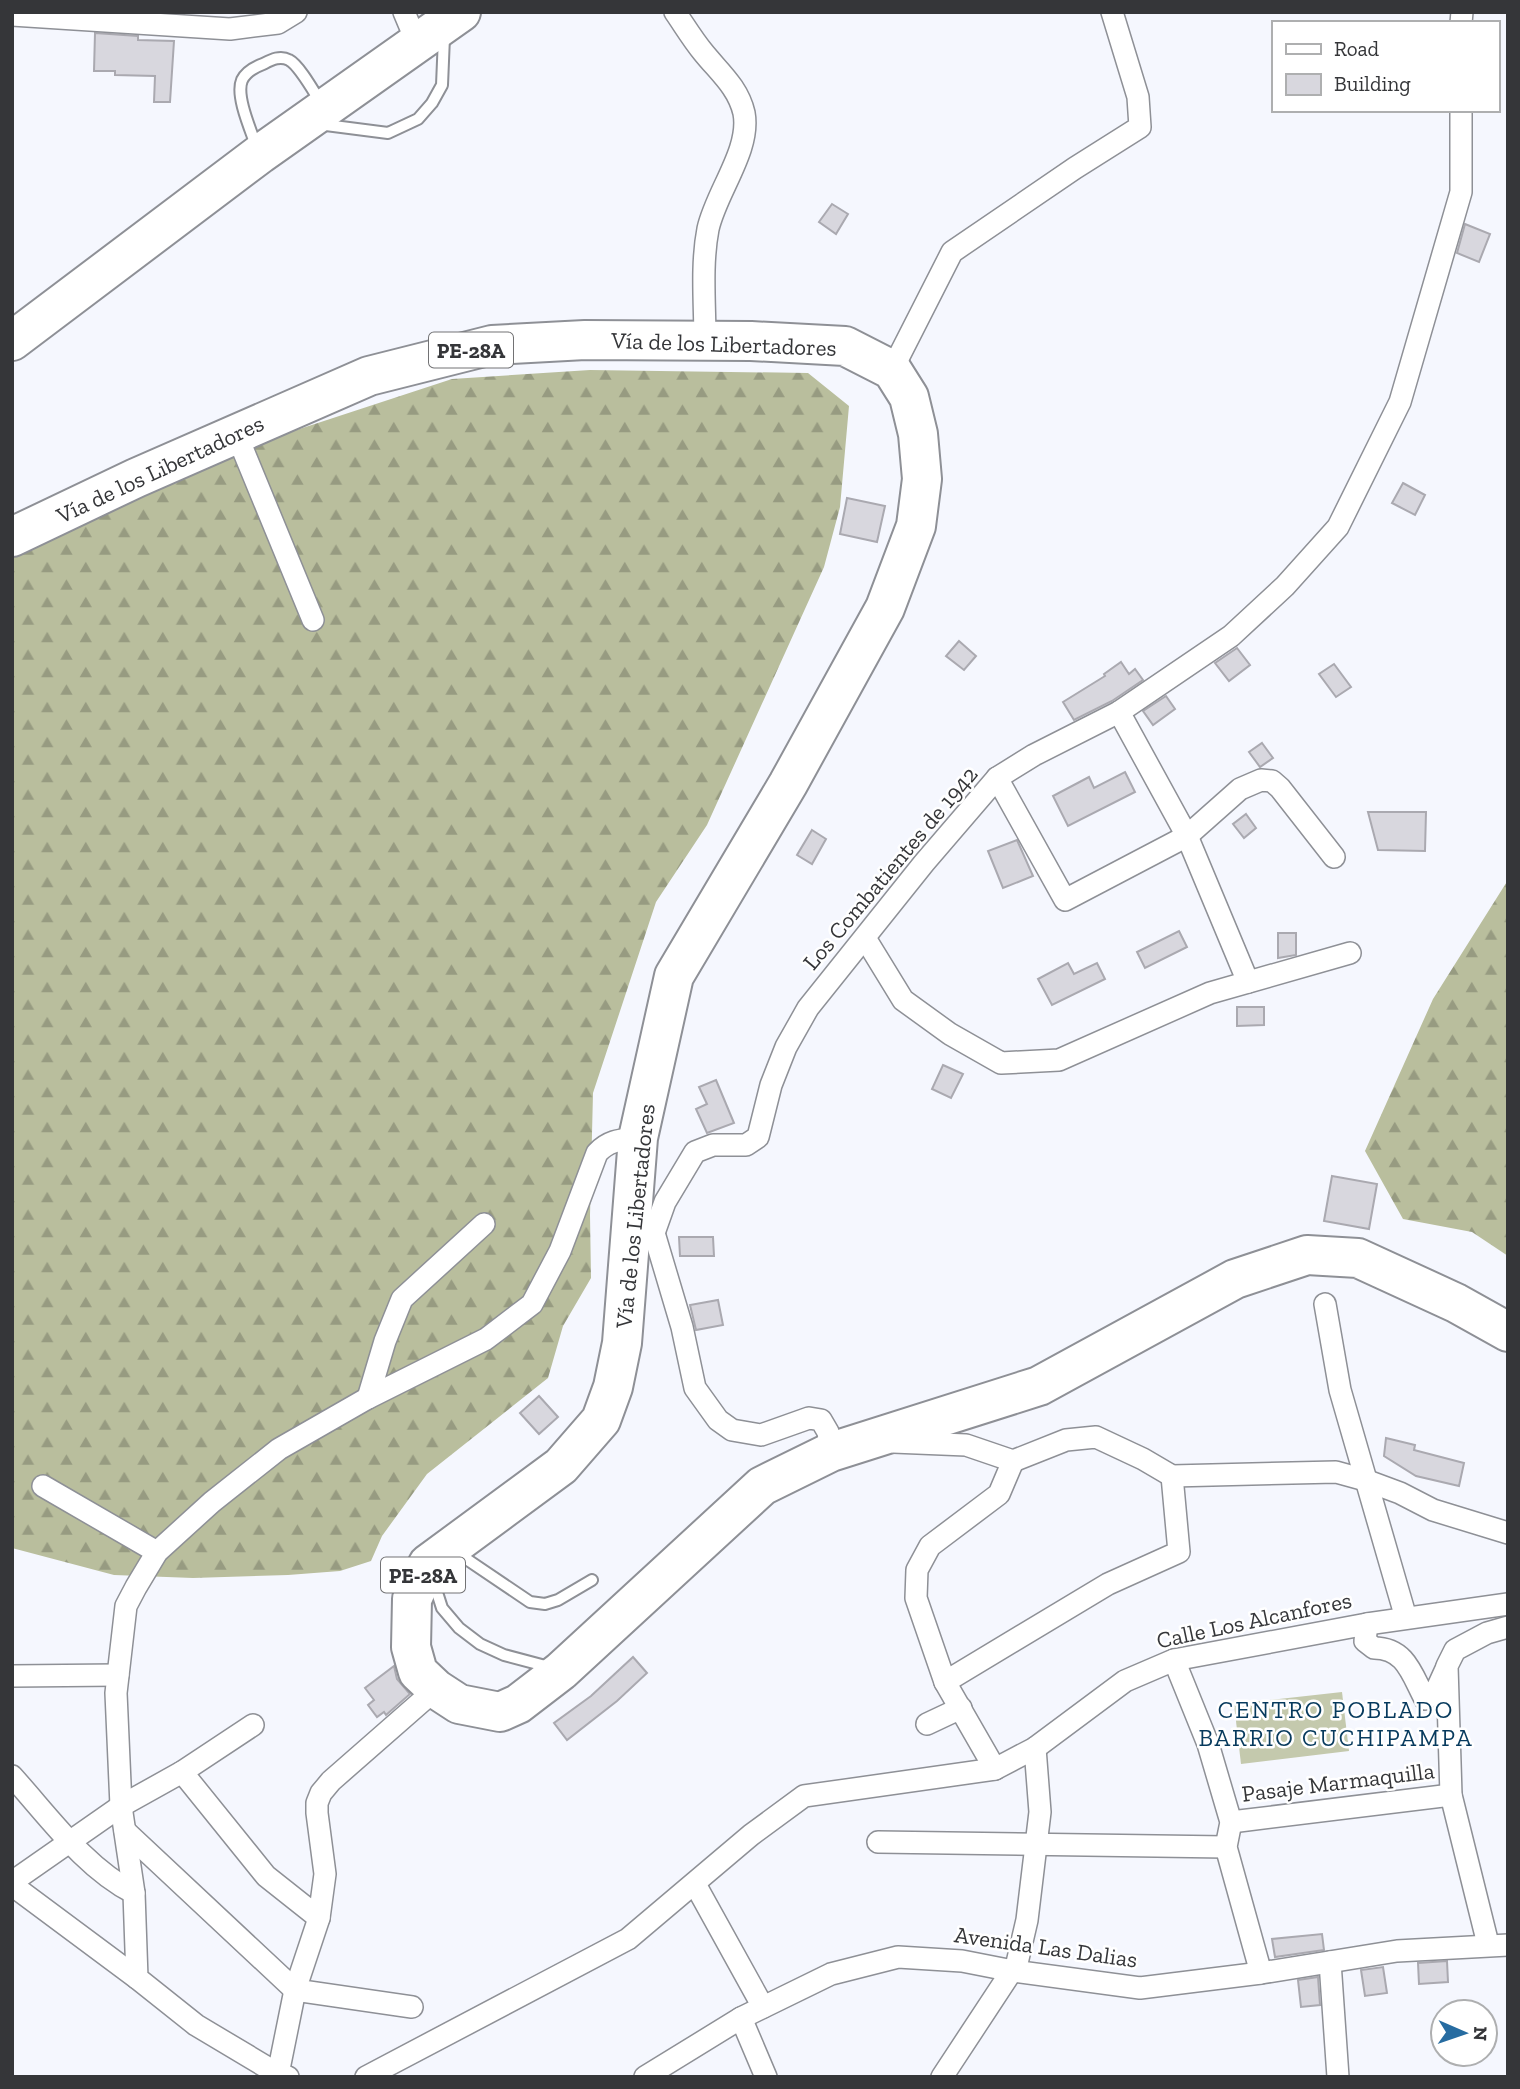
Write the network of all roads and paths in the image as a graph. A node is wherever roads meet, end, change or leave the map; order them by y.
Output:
1 (296, 12) edge
2 (675, 12) edge
3 (1112, 12) edge
4 (12, 15) edge
5 (89, 17) edge
6 (230, 21) edge
7 (432, 23) edge
8 (1461, 112) edge
9 (315, 115) junction
10 (260, 154) junction
11 (12, 341) edge
12 (705, 342) junction
13 (892, 370) junction
14 (236, 433) junction
15 (12, 537) edge
16 (313, 620) dead end
17 (1119, 712) junction
18 (997, 778) junction
19 (1187, 836) junction
20 (1334, 857) dead end
21 (864, 938) junction
22 (1350, 953) dead end
23 (1248, 982) junction
24 (638, 1138) junction
25 (643, 1220) junction
26 (484, 1224) dead end
27 (1325, 1304) dead end
28 (1508, 1332) edge
29 (368, 1398) junction
30 (870, 1441) junction
31 (831, 1452) junction
32 (1013, 1461) junction
33 (1172, 1476) junction
34 (1365, 1480) junction
35 (43, 1486) dead end
36 (1508, 1533) edge
37 (157, 1552) junction
38 (439, 1556) junction
39 (592, 1580) dead end
40 (1508, 1604) edge
41 (1406, 1618) junction
42 (1367, 1624) junction
43 (1508, 1626) edge
44 (1174, 1660) junction
45 (1447, 1666) junction
46 (561, 1671) junction
47 (118, 1675) junction
48 (12, 1676) edge
49 (945, 1682) junction
50 (436, 1689) junction
51 (961, 1708) junction
52 (928, 1724) dead end
53 (253, 1725) dead end
54 (1035, 1748) junction
55 (995, 1769) junction
56 (182, 1772) junction
57 (12, 1776) edge
58 (1451, 1795) junction
59 (121, 1806) junction
60 (1231, 1822) junction
61 (125, 1831) junction
62 (70, 1841) junction
63 (878, 1842) dead end
64 (1036, 1843) junction
65 (1226, 1847) junction
66 (12, 1883) edge
67 (695, 1884) junction
68 (134, 1893) junction
69 (319, 1918) junction
70 (1498, 1944) edge
71 (1330, 1962) junction
72 (1013, 1971) junction
73 (1262, 1973) junction
74 (137, 1978) junction
75 (295, 1990) junction
76 (412, 2007) dead end
77 (763, 2007) junction
78 (741, 2018) junction
79 (283, 2075) edge
80 (366, 2077) edge
81 (645, 2077) edge
82 (766, 2077) edge
83 (942, 2077) edge
84 (1338, 2077) edge

1 - 6 street
2 - 12 street
3 - 13 street
4 - 5 street
5 - 6 street
7 - 9 highway
7 - 9 lane
8 - 17 street, Los Combatientes de 1942
9 - 10 highway
9 - 10 lane
10 - 11 highway
12 - 13 highway, Vía de los Libertadores / PE-28A
12 - 14 highway, Vía de los Libertadores / PE-28A
13 - 24 highway, Vía de los Libertadores / PE-28A
14 - 15 highway, Vía de los Libertadores / PE-28A
14 - 16 street
17 - 18 street, Los Combatientes de 1942
17 - 19 street
18 - 19 street
18 - 21 street, Los Combatientes de 1942
19 - 20 street
19 - 23 street
21 - 23 street
21 - 25 street, Los Combatientes de 1942
22 - 23 street
24 - 25 highway, Vía de los Libertadores / PE-28A
24 - 29 street
25 - 31 street
25 - 38 highway, Vía de los Libertadores / PE-28A
26 - 29 street
27 - 34 street
28 - 30 highway, Vía de los Libertadores / PE-28A
29 - 37 street
30 - 31 highway, Vía de los Libertadores / PE-28A
30 - 32 street
31 - 46 highway, Vía de los Libertadores / PE-28A
32 - 33 street
32 - 49 street
33 - 34 street
33 - 49 street
34 - 36 street
34 - 41 street
35 - 37 street
37 - 47 street
38 - 39 lane
38 - 46 lane
38 - 50 highway, Vía de los Libertadores / PE-28A
40 - 41 street, Calle Los Alcanfores
41 - 42 street, Calle Los Alcanfores
42 - 44 street, Calle Los Alcanfores
42 - 45 street
43 - 45 street
44 - 54 street, Calle Los Alcanfores
44 - 60 street
45 - 58 street
46 - 50 highway, Vía de los Libertadores / PE-28A
47 - 48 street
47 - 59 street
49 - 51 street
50 - 69 street
51 - 52 street
51 - 55 street
53 - 56 street
54 - 55 street, Calle Los Alcanfores
54 - 64 street
55 - 67 street, Calle Los Alcanfores
56 - 59 street
56 - 69 street
57 - 62 street
58 - 60 street, Pasaje Marmaquilla
58 - 70 street
59 - 61 street
59 - 62 street
60 - 65 street
61 - 68 street
61 - 75 street
62 - 66 street
62 - 68 street
63 - 64 street
64 - 65 street
64 - 72 street
65 - 73 street
66 - 74 street
67 - 77 street
67 - 80 street, Calle Los Alcanfores
68 - 74 street
69 - 75 street
70 - 71 street, Avenida Las Dalias
71 - 73 street, Avenida Las Dalias
71 - 84 street
72 - 73 street, Avenida Las Dalias
72 - 77 street, Avenida Las Dalias
72 - 83 street
74 - 79 street
75 - 76 street
75 - 79 street
77 - 78 street, Avenida Las Dalias
78 - 81 street, Avenida Las Dalias
78 - 82 street

